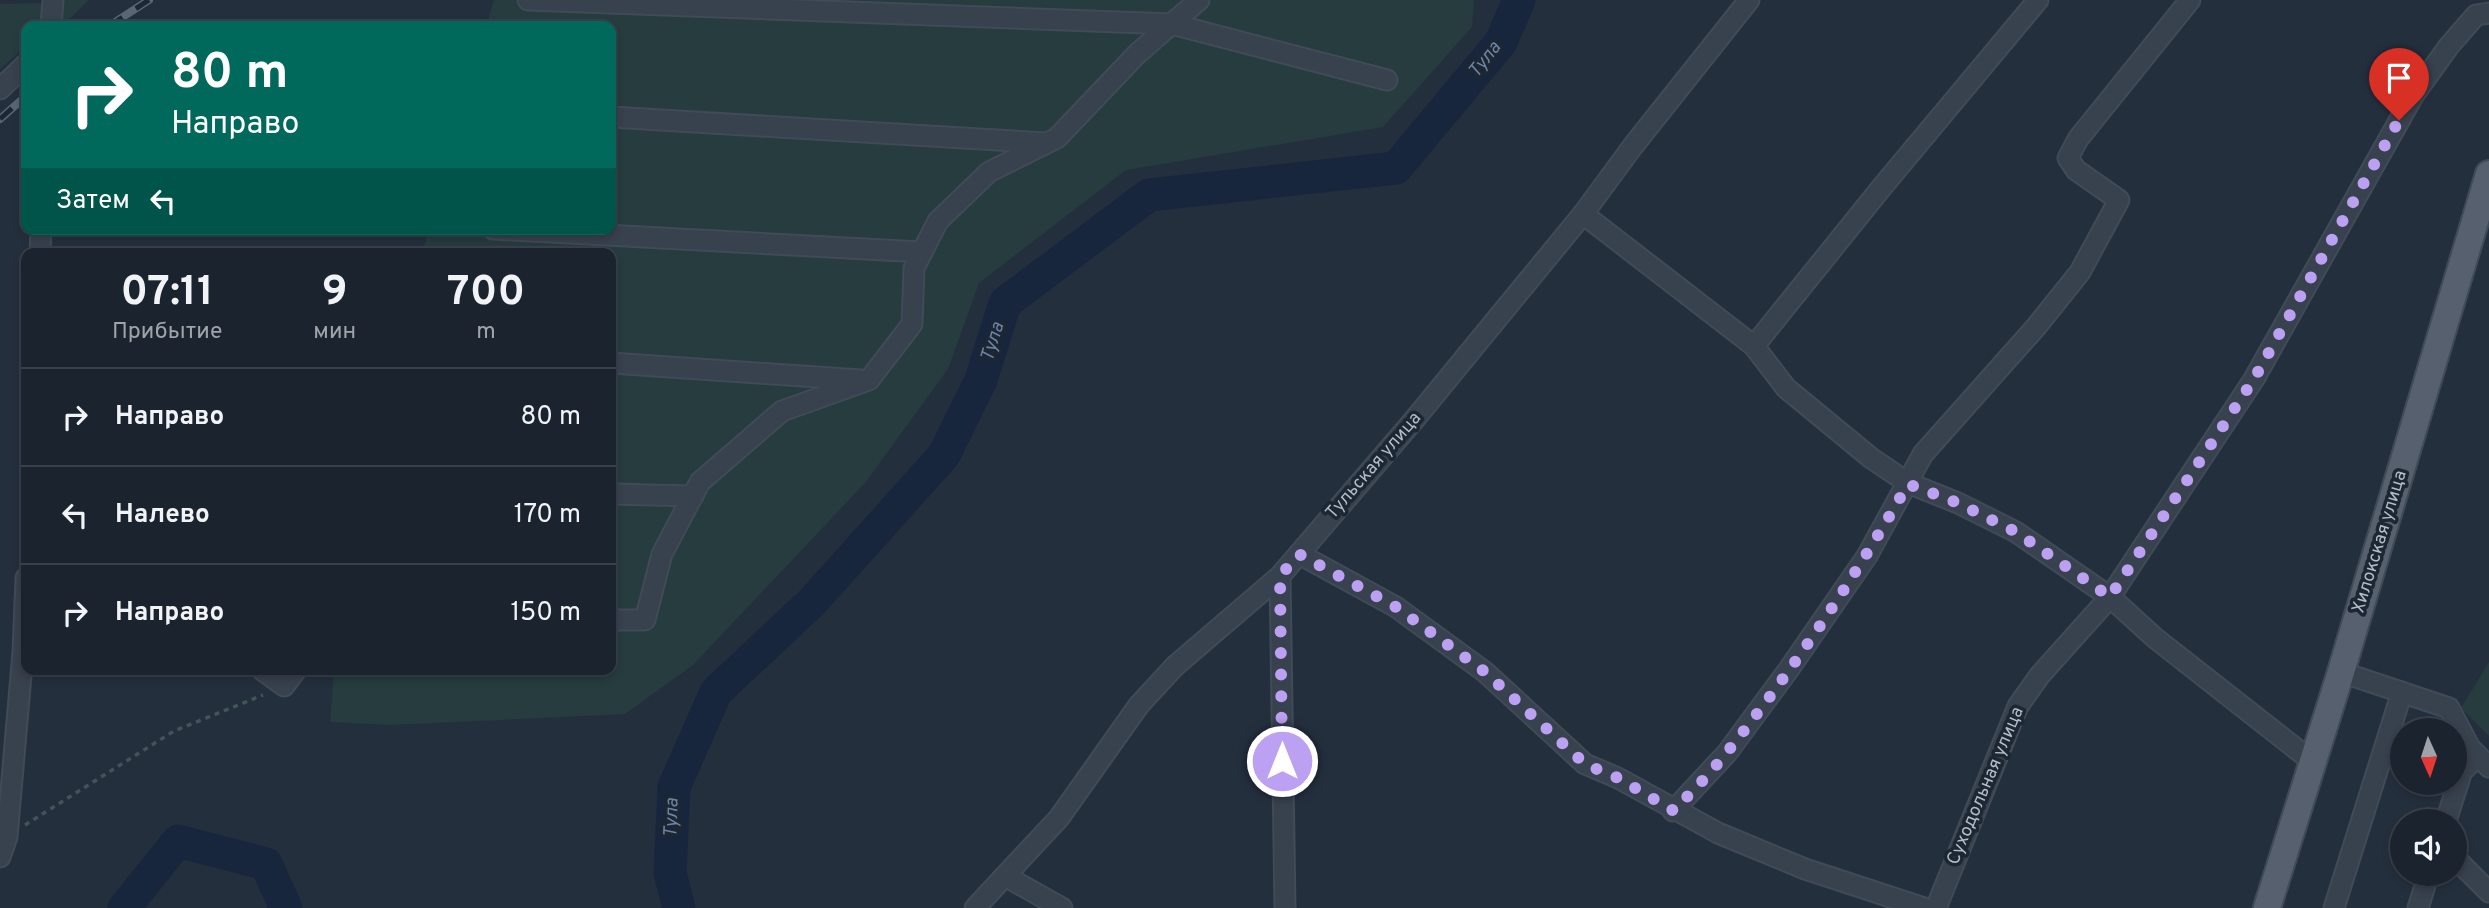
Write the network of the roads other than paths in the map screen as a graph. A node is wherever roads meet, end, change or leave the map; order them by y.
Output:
1 (53, 0) edge
2 (528, 0) edge
3 (1199, 0) edge
4 (1749, 0) edge
5 (2038, 0) edge
6 (2190, 0) edge
7 (2489, 13) edge
8 (51, 21) edge
9 (1172, 24) junction
10 (21, 69) edge
11 (1387, 80) dead end
12 (0, 89) edge
13 (616, 117) edge
14 (1048, 143) junction
15 (2489, 174) edge
16 (1583, 214) junction
17 (605, 235) edge
18 (922, 252) junction
19 (1754, 346) junction
20 (616, 363) edge
21 (869, 380) junction
22 (1908, 484) junction
23 (616, 494) edge
24 (693, 496) junction
25 (1299, 554) junction
26 (1280, 576) junction
27 (2110, 597) junction
28 (616, 620) edge
29 (2341, 672) junction
30 (23, 675) edge
31 (2402, 692) junction
32 (2313, 762) junction
33 (2483, 762) edge
34 (2450, 809) edge
35 (1674, 811) junction
36 (0, 858) edge
37 (2467, 870) edge
38 (1005, 876) junction
39 (2425, 886) edge
40 (2489, 892) edge
41 (975, 908) edge
42 (1062, 908) edge
43 (1285, 908) edge
44 (1924, 908) edge
45 (1936, 908) edge
46 (2267, 908) edge
47 (2334, 908) edge
48 (2418, 908) edge

1 - 8 street
2 - 9 street
3 - 9 street
4 - 16 street, Тульская улица
5 - 19 street
6 - 22 street
7 - 27 street, Суходольная улица
9 - 11 street
9 - 14 street
10 - 12 street
13 - 14 street
14 - 18 street
15 - 29 main road, Хилокская улица
16 - 19 street
16 - 25 street, Тульская улица
17 - 18 street
18 - 21 street
19 - 22 street
20 - 21 street
21 - 24 street
22 - 27 street
22 - 35 street
23 - 24 street
24 - 28 street
25 - 26 street, Тульская улица
25 - 35 street
26 - 38 street, Тульская улица
26 - 43 street
27 - 32 street
27 - 45 street, Суходольная улица
29 - 31 street
29 - 32 main road, Хилокская улица
30 - 36 street
31 - 33 street
31 - 47 street
32 - 46 main road, Хилокская улица
33 - 34 street
35 - 44 street
37 - 40 street
38 - 41 street, Тульская улица
38 - 42 street
39 - 48 street

